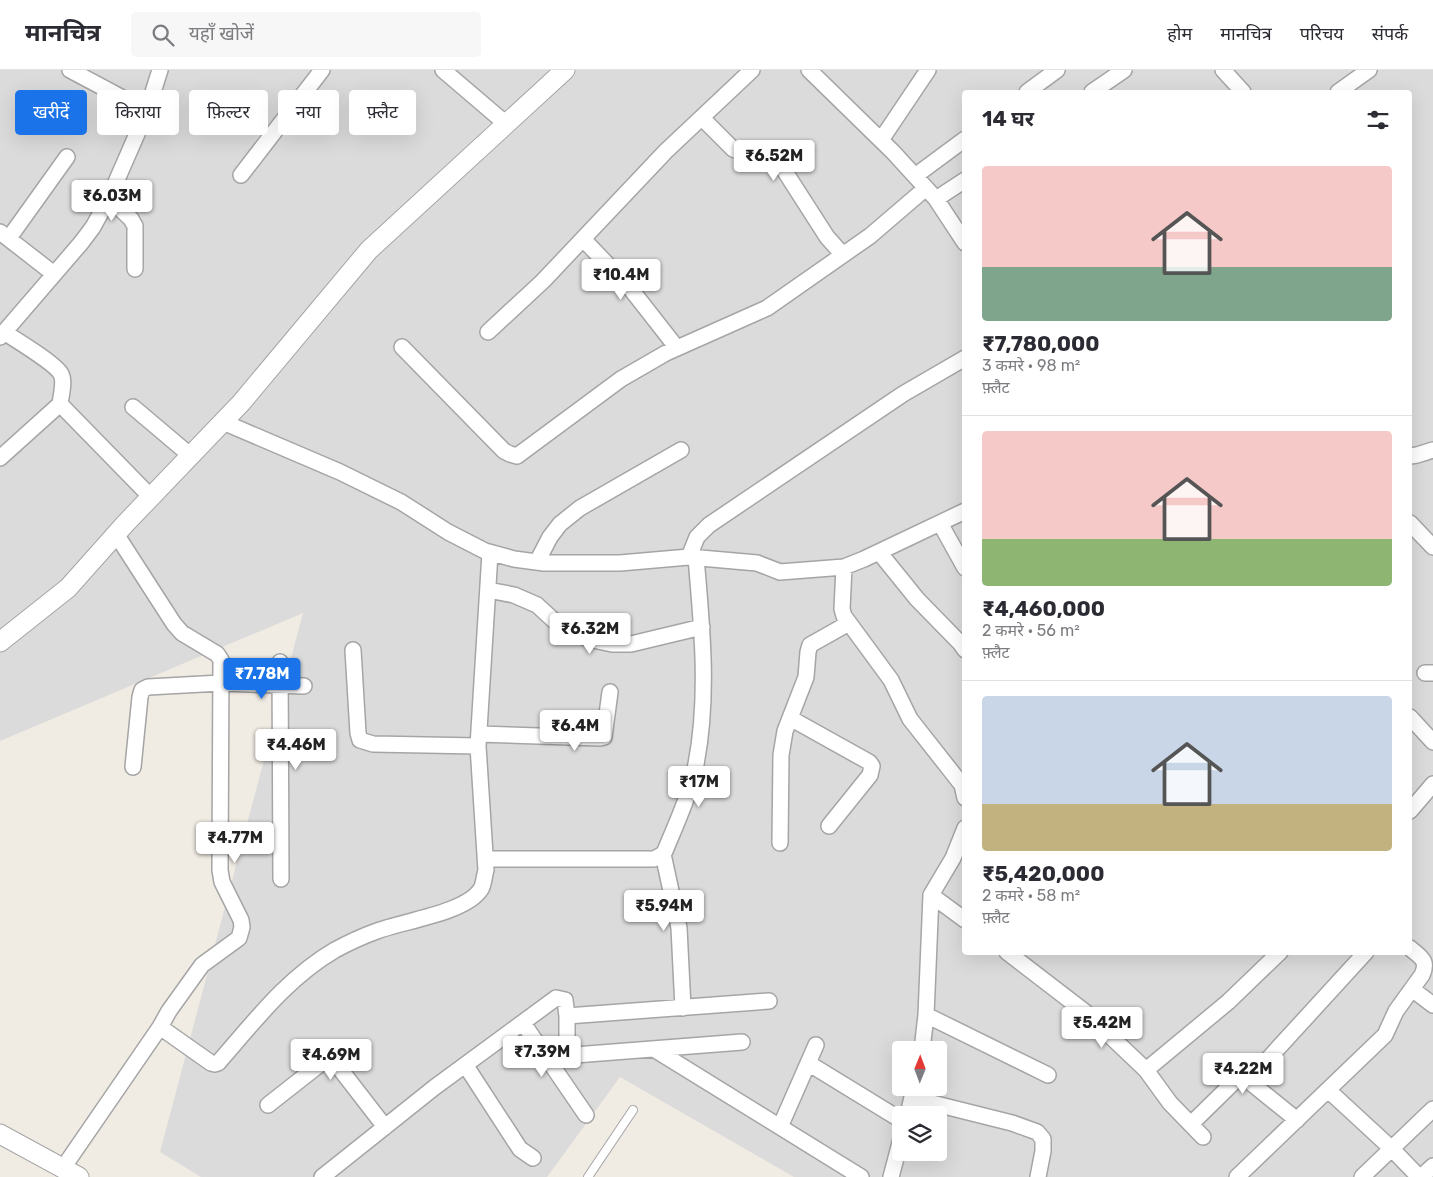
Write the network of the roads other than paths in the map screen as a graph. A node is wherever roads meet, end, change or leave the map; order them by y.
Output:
1 (70, 70) edge
2 (160, 70) edge
3 (322, 70) edge
4 (443, 70) edge
5 (565, 70) edge
6 (752, 70) edge
7 (809, 70) edge
8 (928, 70) edge
9 (1057, 70) edge
10 (1124, 70) edge
11 (1223, 70) edge
12 (1369, 70) edge
13 (108, 90) edge
14 (154, 90) edge
15 (1030, 90) edge
16 (1095, 90) edge
17 (1241, 90) edge
18 (1341, 90) edge
19 (702, 118) junction
20 (507, 123) junction
21 (137, 135) edge
22 (881, 140) junction
23 (962, 141) edge
24 (67, 157) dead end
25 (241, 175) dead end
26 (915, 176) junction
27 (962, 181) edge
28 (931, 194) junction
29 (109, 198) junction
30 (4, 235) edge
31 (583, 239) junction
32 (962, 239) edge
33 (843, 255) junction
34 (135, 269) dead end
35 (54, 274) junction
36 (488, 332) dead end
37 (2, 334) edge
38 (402, 347) dead end
39 (678, 348) junction
40 (962, 360) edge
41 (60, 404) junction
42 (133, 407) dead end
43 (224, 422) junction
44 (680, 450) dead end
45 (1433, 450) edge
46 (191, 456) junction
47 (1412, 456) edge
48 (0, 458) edge
49 (150, 498) junction
50 (962, 512) edge
51 (940, 523) junction
52 (1412, 525) edge
53 (116, 534) junction
54 (1433, 547) edge
55 (880, 552) junction
56 (490, 553) junction
57 (693, 558) junction
58 (537, 562) junction
59 (962, 563) edge
60 (844, 567) junction
61 (488, 590) junction
62 (849, 623) junction
63 (702, 627) junction
64 (3, 635) edge
65 (962, 646) edge
66 (353, 650) dead end
67 (280, 662) dead end
68 (221, 683) junction
69 (280, 685) junction
70 (304, 686) dead end
71 (610, 692) dead end
72 (790, 718) junction
73 (1412, 719) edge
74 (478, 740) junction
75 (1433, 742) edge
76 (133, 767) dead end
77 (1433, 784) edge
78 (962, 786) edge
79 (1412, 809) edge
80 (829, 826) dead end
81 (962, 840) edge
82 (780, 842) dead end
83 (663, 854) junction
84 (485, 859) junction
85 (282, 879) dead end
86 (932, 895) junction
87 (962, 918) edge
88 (1412, 950) edge
89 (1011, 955) edge
90 (1277, 955) edge
91 (1363, 955) edge
92 (1412, 989) junction
93 (769, 1001) dead end
94 (1433, 1005) edge
95 (683, 1008) junction
96 (926, 1015) junction
97 (567, 1016) junction
98 (523, 1023) junction
99 (160, 1027) junction
100 (923, 1041) edge
101 (742, 1042) dead end
102 (816, 1045) dead end
103 (654, 1049) junction
104 (808, 1063) junction
105 (466, 1066) junction
106 (1146, 1070) junction
107 (1048, 1075) dead end
108 (1248, 1081) junction
109 (1328, 1090) junction
110 (923, 1096) edge
111 (268, 1105) dead end
112 (1433, 1109) edge
113 (632, 1110) dead end
114 (892, 1114) edge
115 (586, 1115) dead end
116 (1297, 1120) junction
117 (1191, 1124) junction
118 (780, 1126) junction
119 (385, 1127) junction
120 (0, 1134) edge
121 (1203, 1137) dead end
122 (1392, 1149) junction
123 (533, 1158) dead end
124 (895, 1161) edge
125 (1433, 1166) edge
126 (71, 1172) edge
127 (322, 1177) edge
128 (588, 1177) edge
129 (861, 1177) edge
130 (891, 1177) edge
131 (1038, 1177) edge
132 (1237, 1177) edge
133 (1362, 1177) edge
134 (1420, 1177) edge

1 - 13 street
2 - 14 street
3 - 25 street
4 - 20 street
5 - 20 street
6 - 19 street
7 - 22 street
8 - 22 street
9 - 15 street
10 - 16 street
11 - 17 street
12 - 18 street
19 - 31 street
19 - 33 street
20 - 43 street
21 - 29 street
22 - 26 street
23 - 26 street
24 - 30 street
26 - 28 street
27 - 28 street
28 - 32 street
28 - 33 street
29 - 34 street
29 - 35 street
30 - 35 street
31 - 36 street
31 - 39 street
33 - 39 street
35 - 37 street
37 - 41 street
38 - 39 street
40 - 57 street
41 - 48 street
41 - 49 street
42 - 46 street
43 - 46 street
43 - 56 street
44 - 58 street
45 - 47 street
46 - 49 street
49 - 53 street
50 - 51 street
51 - 55 street
51 - 59 street
52 - 54 street
53 - 64 street
53 - 68 street
55 - 60 street
55 - 65 street
56 - 58 street
56 - 61 street
57 - 58 street
57 - 60 street
57 - 63 street
60 - 62 street
61 - 63 street
61 - 74 street
62 - 72 street
62 - 78 street
63 - 83 street
66 - 74 street
67 - 69 street
68 - 69 street
68 - 76 street
68 - 99 street
69 - 70 street
69 - 85 street
71 - 74 street
72 - 80 street
72 - 82 street
73 - 75 street
74 - 84 street
77 - 79 street
81 - 86 street
83 - 84 street
83 - 95 street
84 - 99 street
86 - 87 street
86 - 96 street
88 - 92 street
89 - 106 street
90 - 106 street
91 - 108 street
92 - 94 street
92 - 109 street
93 - 95 street
95 - 97 street
96 - 100 street
96 - 107 street
97 - 98 street
97 - 103 street
98 - 105 street
98 - 115 street
99 - 126 street
101 - 103 street
102 - 104 street
103 - 118 street
104 - 114 street
104 - 118 street
105 - 119 street
105 - 123 street
106 - 117 street
108 - 116 street
108 - 117 street
109 - 116 street
109 - 122 street
110 - 131 street
111 - 119 street
112 - 122 street
113 - 128 lane
116 - 132 street
117 - 121 street
118 - 129 street
119 - 127 street
120 - 126 street
122 - 133 street
122 - 134 street
124 - 130 street
125 - 134 street

